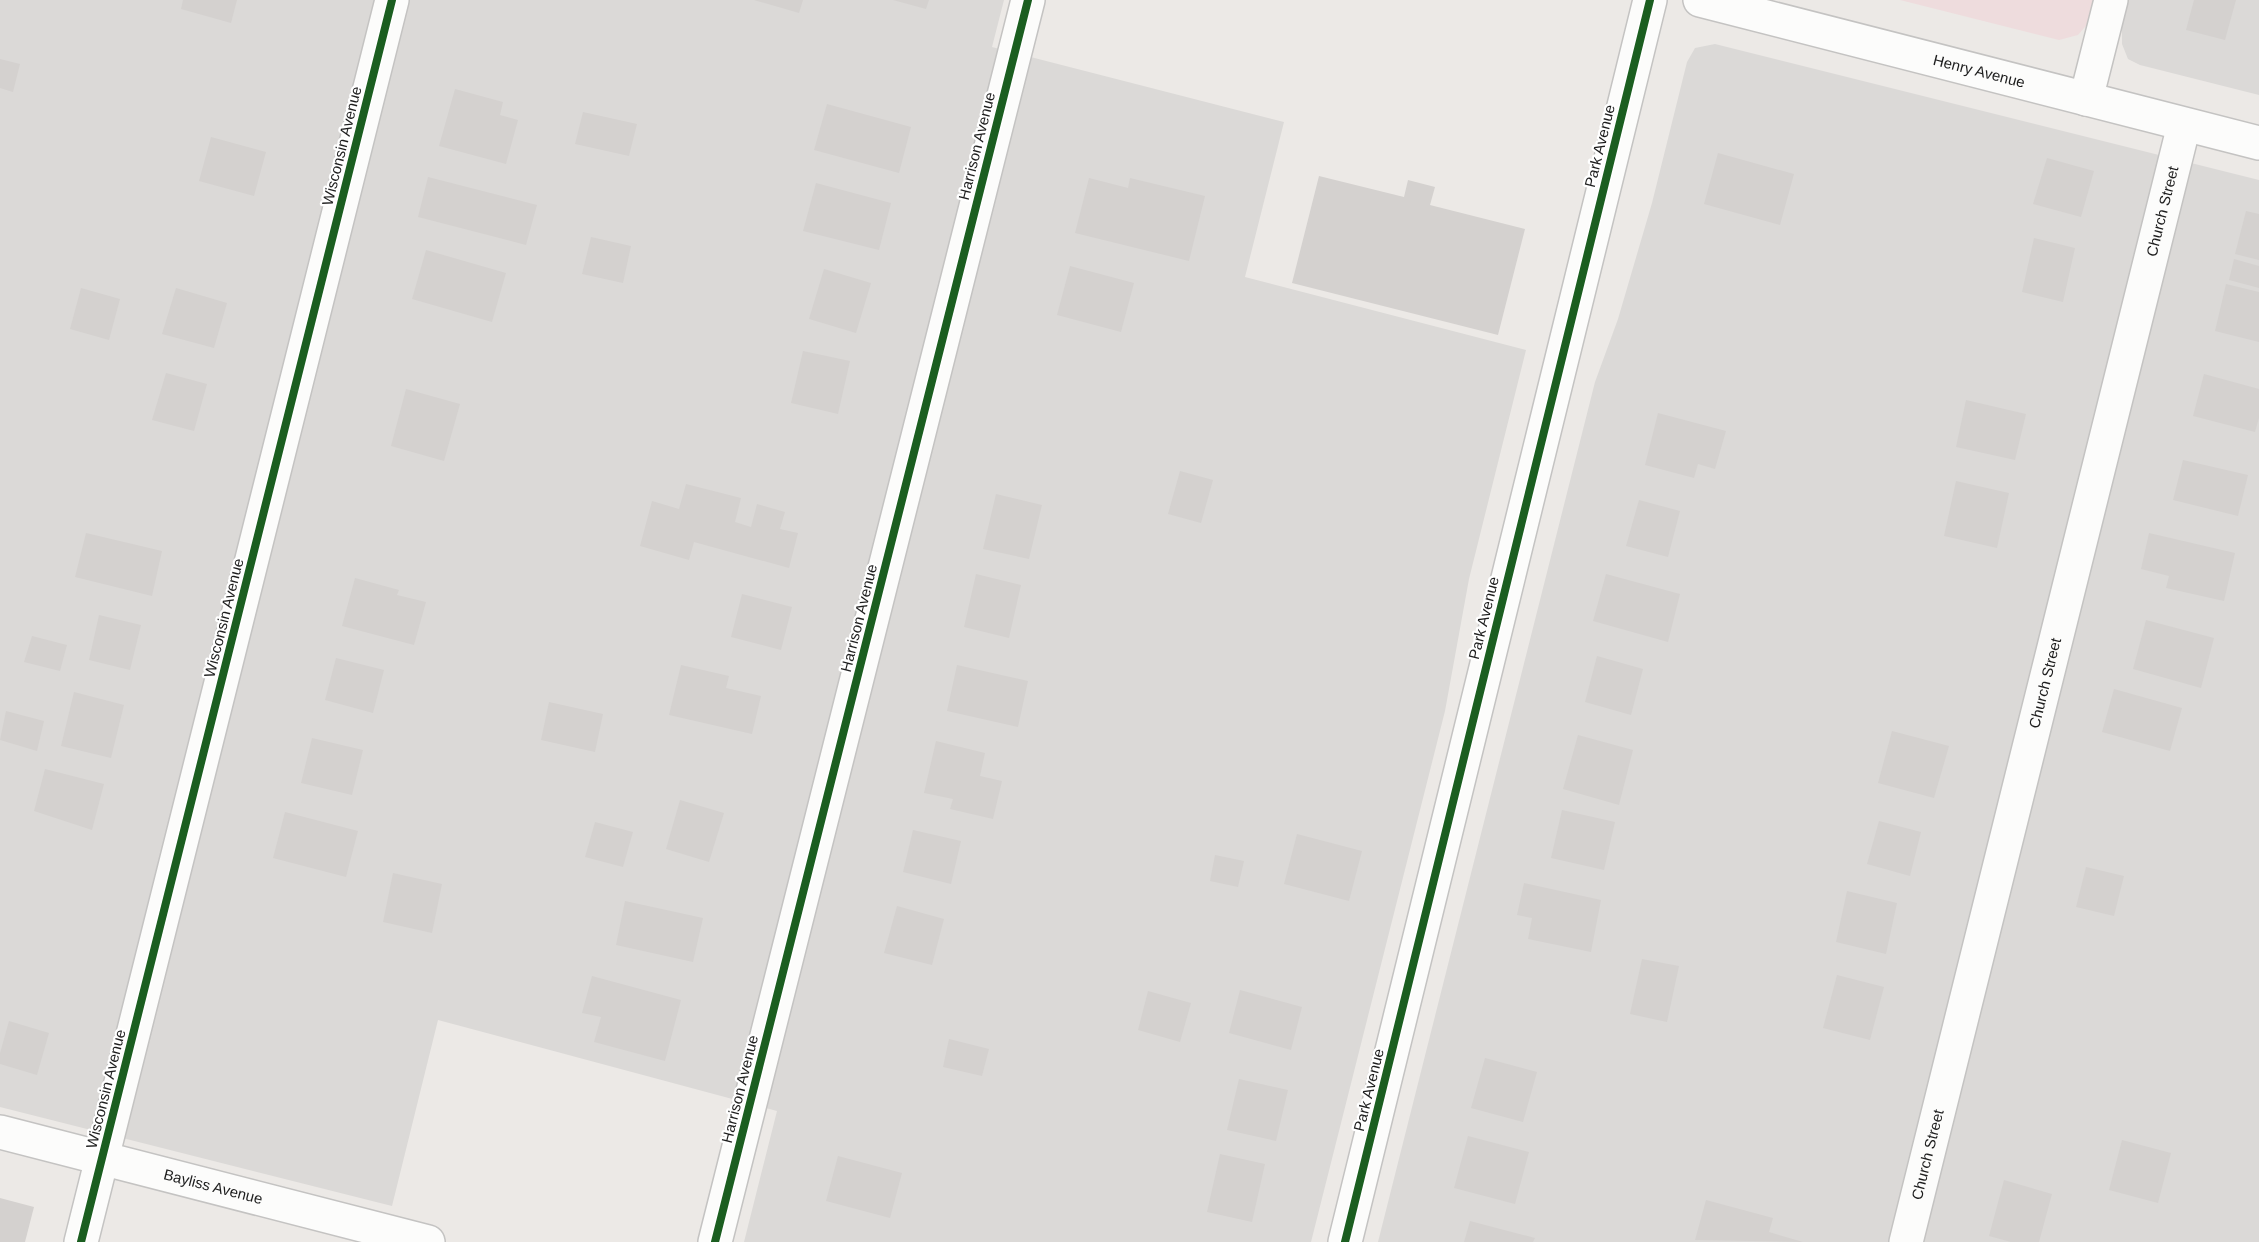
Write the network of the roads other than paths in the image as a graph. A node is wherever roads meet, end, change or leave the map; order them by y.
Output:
1 (392, 0) edge
2 (1028, 0) edge
3 (1650, 0) edge
4 (1700, 0) edge
5 (2111, 0) edge
6 (2086, 99) junction
7 (2184, 125) junction
8 (2259, 143) edge
9 (0, 1132) edge
10 (103, 1158) junction
11 (81, 1242) edge
12 (428, 1242) edge
13 (715, 1242) edge
14 (1345, 1242) edge
15 (1906, 1242) edge

1 - 10 street, Wisconsin Avenue
2 - 13 street, Harrison Avenue
3 - 14 street, Park Avenue
4 - 6 street, Henry Avenue
5 - 6 street
6 - 7 street, Henry Avenue
7 - 8 street, Henry Avenue
7 - 15 street, Church Street
9 - 10 street, Bayliss Avenue
10 - 11 street, Wisconsin Avenue
10 - 12 street, Bayliss Avenue

